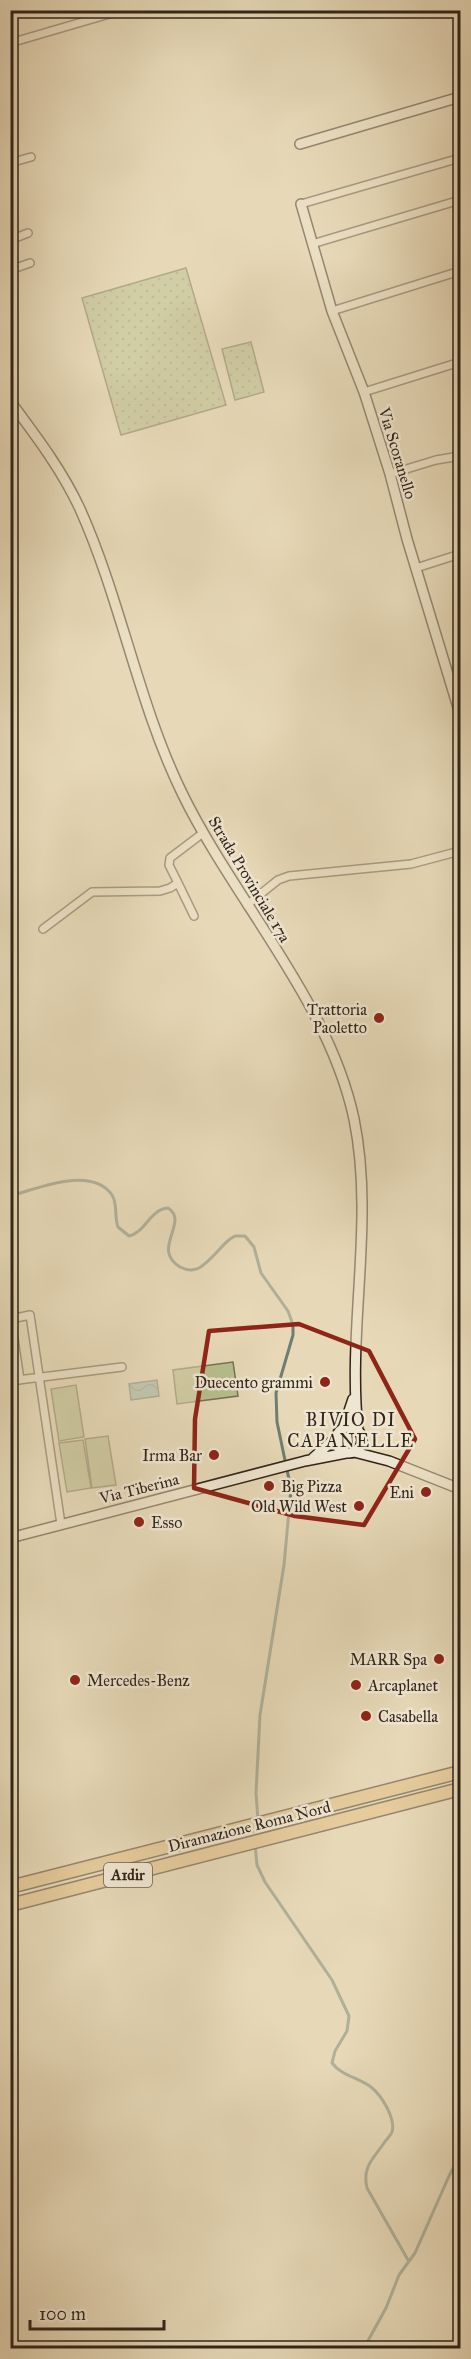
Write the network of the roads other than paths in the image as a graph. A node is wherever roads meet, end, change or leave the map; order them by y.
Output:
1 (123, 10) edge
2 (10, 43) edge
3 (460, 97) edge
4 (300, 144) dead end
5 (31, 157) dead end
6 (460, 158) edge
7 (10, 163) edge
8 (460, 200) edge
9 (301, 204) joint
10 (28, 233) dead end
11 (10, 240) edge
12 (312, 244) junction
13 (30, 263) dead end
14 (10, 270) edge
15 (460, 271) edge
16 (332, 311) junction
17 (460, 362) edge
18 (364, 392) junction
19 (10, 401) edge
20 (460, 456) edge
21 (390, 474) junction
22 (460, 554) edge
23 (416, 568) junction
24 (460, 714) edge
25 (203, 833) junction
26 (460, 851) edge
27 (178, 883) junction
28 (247, 904) junction
29 (194, 916) dead end
30 (43, 929) dead end
31 (122, 1367) dead end
32 (39, 1378) junction
33 (20, 1380) junction
34 (10, 1381) edge
35 (354, 1397) junction
36 (340, 1432) junction
37 (360, 1435) junction
38 (350, 1453) junction
39 (308, 1460) junction
40 (389, 1461) junction
41 (460, 1489) edge
42 (61, 1524) junction
43 (10, 1538) edge
44 (460, 1772) edge
45 (460, 1789) edge
46 (10, 1887) edge
47 (10, 1905) edge

1 - 2 street
3 - 4 main road
5 - 7 street
6 - 9 street
8 - 12 street
9 - 12 main road, Via Scoranello
10 - 11 street
12 - 16 main road, Via Scoranello
13 - 14 street
15 - 16 street
16 - 18 main road, Via Scoranello
17 - 18 street
18 - 21 main road, Via Scoranello
19 - 25 main road, Strada Provinciale 17a
20 - 21 street
21 - 23 main road, Via Scoranello
22 - 23 street
23 - 24 main road, Via Scoranello
25 - 27 street
25 - 28 main road, Strada Provinciale 17a
26 - 28 street
27 - 29 street
27 - 30 street
28 - 35 main road, Strada Provinciale 17a
31 - 32 street
32 - 33 street
32 - 33 street
32 - 42 street
33 - 34 street
35 - 36 main road
35 - 37 main road
36 - 37 main road
36 - 38 main road
36 - 39 main road
37 - 38 main road
37 - 40 main road
38 - 39 main road, Via Tiberina
38 - 40 main road, Via Tiberina
39 - 42 main road, Via Tiberina
40 - 41 main road, Via Tiberina
42 - 43 main road, Via Tiberina
44 - 46 highway, Diramazione Roma Nord / A1dir
45 - 47 highway, Diramazione Roma Nord / A1dir

